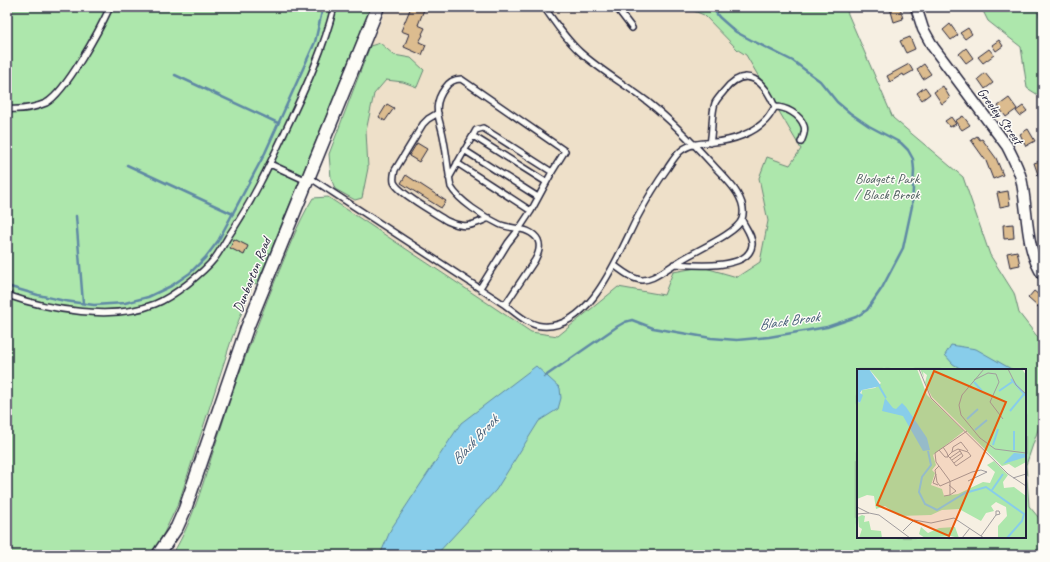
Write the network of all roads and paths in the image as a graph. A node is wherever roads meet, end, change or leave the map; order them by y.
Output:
1 (110, 7) edge
2 (334, 7) edge
3 (378, 7) edge
4 (544, 7) edge
5 (616, 7) edge
6 (916, 7) edge
7 (632, 28) dead end
8 (775, 107) junction
9 (7, 108) edge
10 (438, 113) junction
11 (473, 136) junction
12 (801, 142) dead end
13 (710, 143) junction
14 (694, 144) junction
15 (464, 150) junction
16 (457, 163) junction
17 (270, 164) junction
18 (552, 172) junction
19 (449, 178) junction
20 (308, 179) junction
21 (546, 182) junction
22 (538, 197) junction
23 (531, 211) junction
24 (489, 218) junction
25 (742, 220) junction
26 (519, 229) junction
27 (674, 264) junction
28 (614, 265) junction
29 (1043, 275) edge
30 (480, 288) junction
31 (7, 295) edge
32 (506, 305) junction
33 (158, 555) edge

1 - 9 lane
2 - 17 lane
3 - 20 street, Dunbarton Road
4 - 14 lane
5 - 7 lane
6 - 29 street, Greeley Street
8 - 12 lane
8 - 13 lane
8 - 13 lane
10 - 18 lane
10 - 19 lane
10 - 24 lane
11 - 15 lane
11 - 18 lane
11 - 21 lane
13 - 14 lane
14 - 25 lane
14 - 28 lane
15 - 16 lane
15 - 22 lane
16 - 19 lane
16 - 23 lane
17 - 20 lane
17 - 31 lane
18 - 21 lane
19 - 24 lane
20 - 30 lane
20 - 33 street, Dunbarton Road
21 - 22 lane
22 - 23 lane
23 - 26 lane
24 - 26 lane
25 - 27 lane
25 - 27 lane
26 - 30 lane
26 - 32 lane
27 - 28 lane
28 - 32 lane
30 - 32 lane

